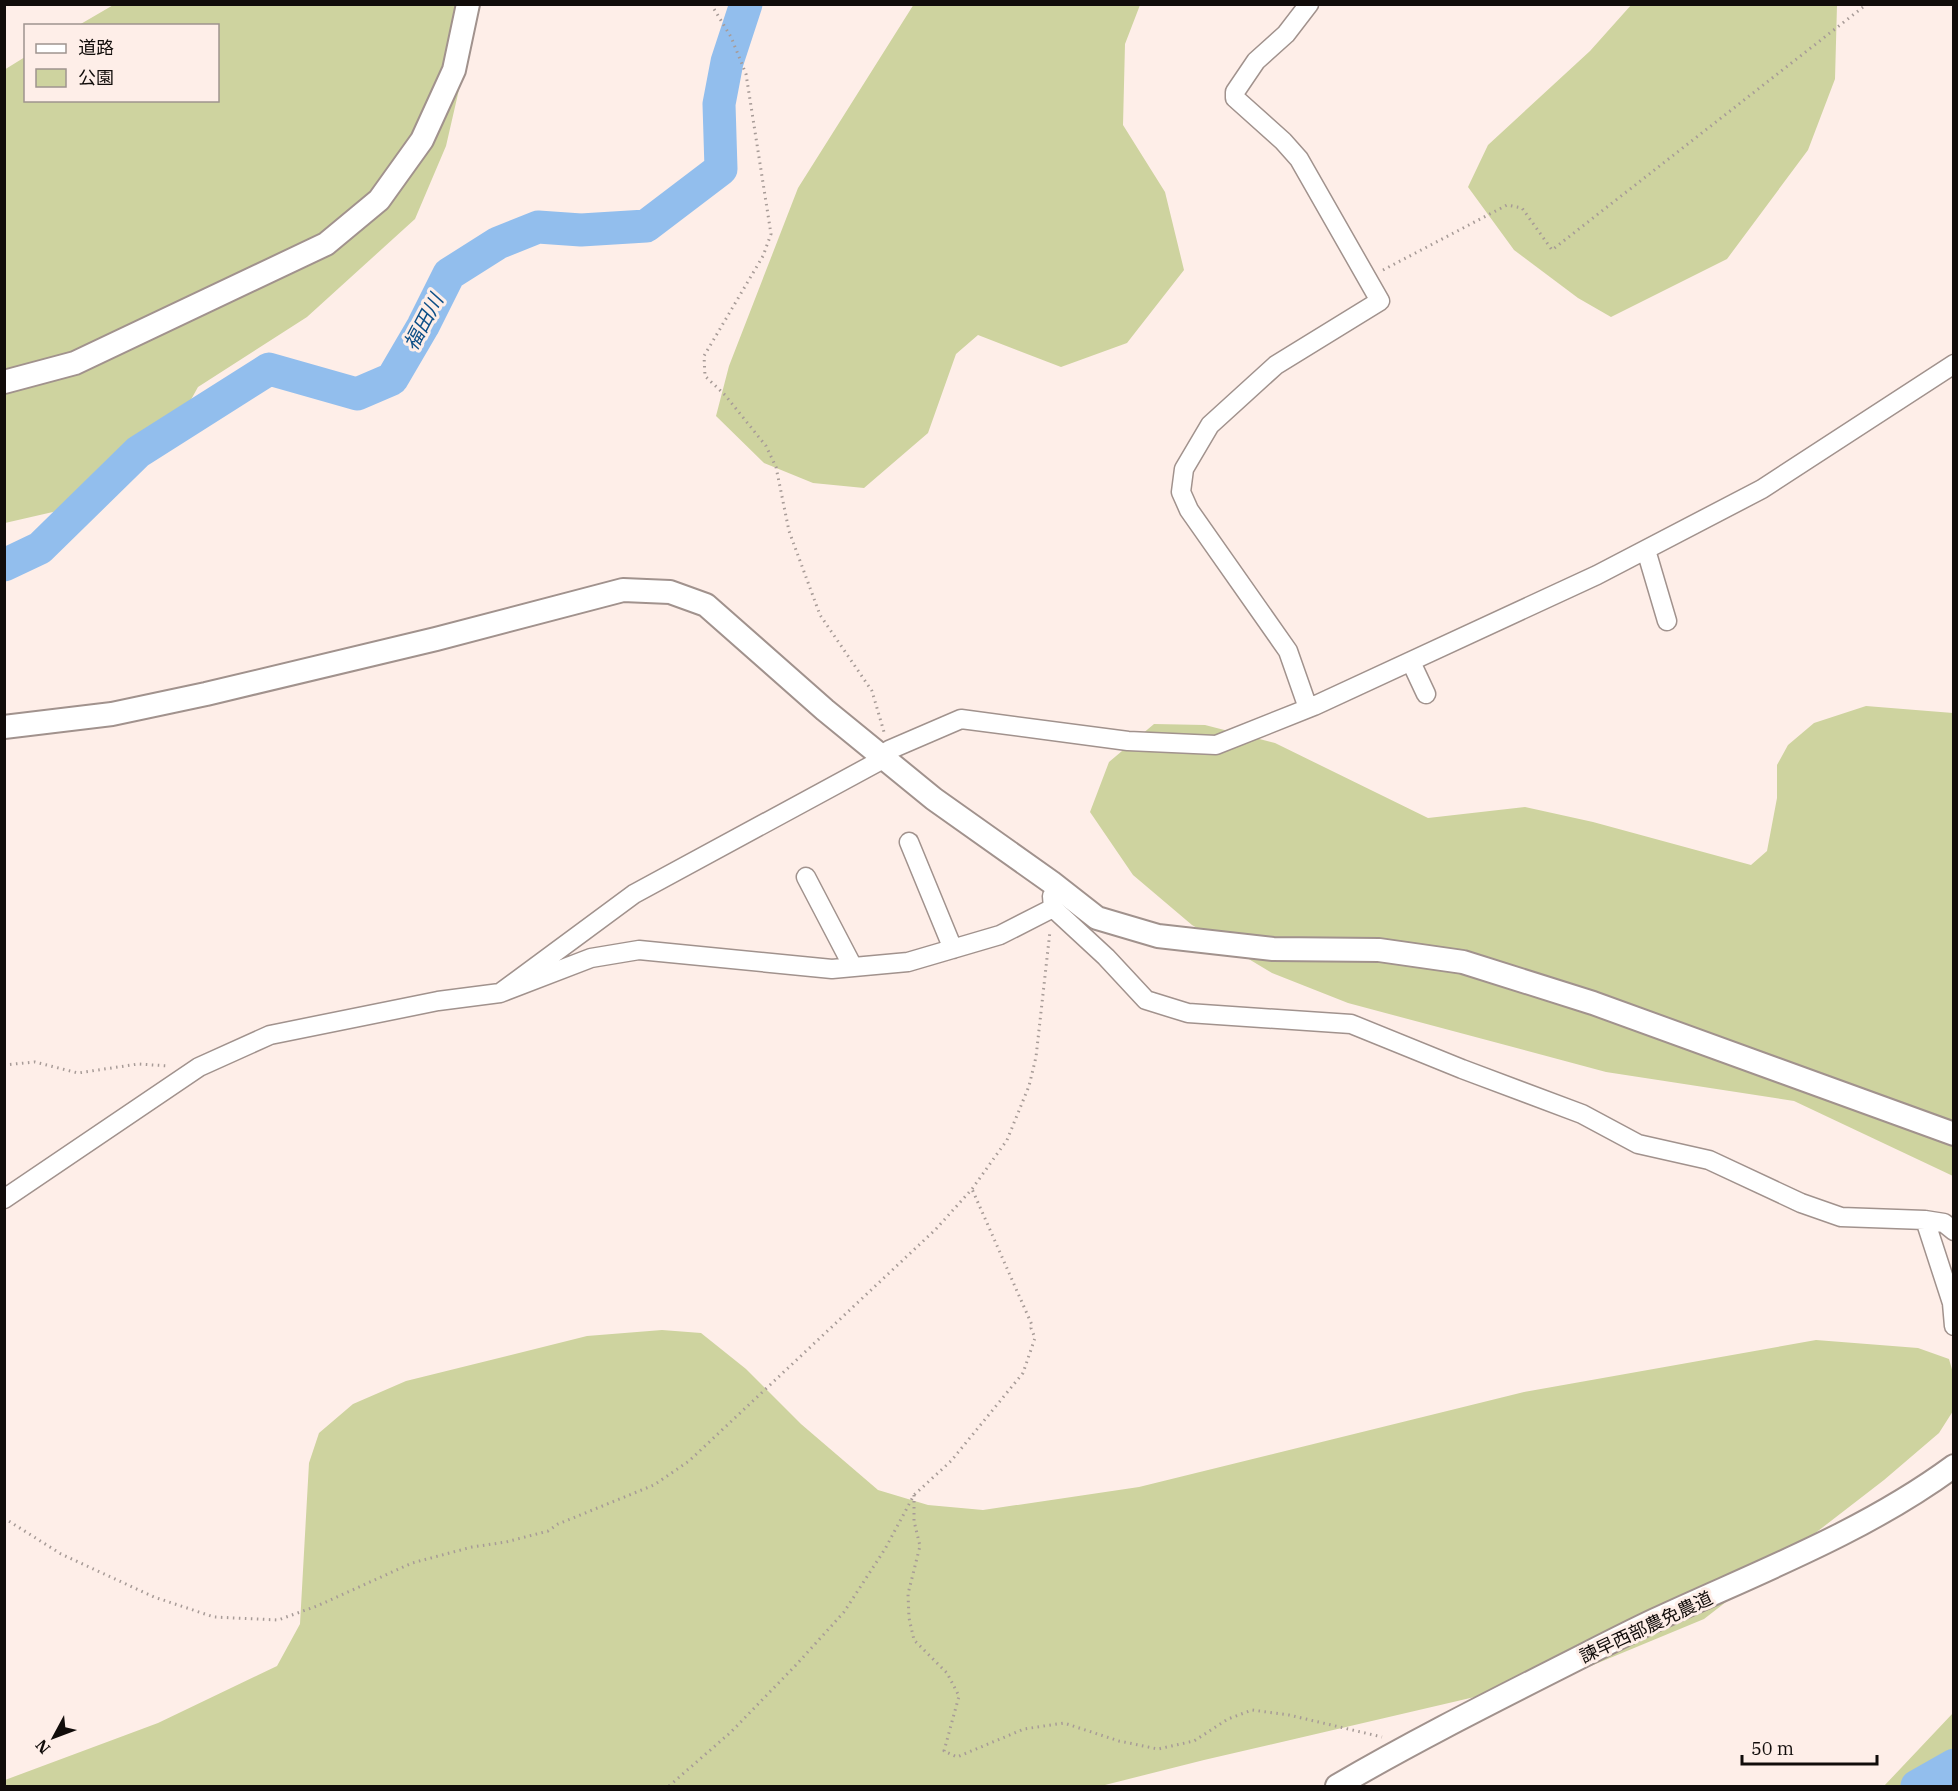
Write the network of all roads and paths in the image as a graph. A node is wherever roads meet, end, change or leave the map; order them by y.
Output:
1 (468, 4) edge
2 (711, 4) edge
3 (1309, 4) edge
4 (1867, 4) edge
5 (1368, 278) junction
6 (1953, 364) edge
7 (4, 382) edge
8 (1646, 550) junction
9 (1667, 621) dead end
10 (1411, 662) junction
11 (1426, 694) dead end
12 (1308, 708) junction
13 (4, 727) edge
14 (887, 754) junction
15 (909, 842) dead end
16 (807, 877) dead end
17 (1051, 882) junction
18 (1053, 908) junction
19 (953, 949) junction
20 (853, 967) junction
21 (500, 993) junction
22 (4, 1065) edge
23 (200, 1067) junction
24 (1953, 1134) edge
25 (972, 1189) junction
26 (4, 1199) edge
27 (1925, 1220) junction
28 (1953, 1231) edge
29 (1953, 1326) edge
30 (1953, 1466) edge
31 (914, 1495) junction
32 (4, 1518) edge
33 (1412, 1744) junction
34 (669, 1786) edge
35 (1337, 1786) edge

1 - 7 street
2 - 14 path
3 - 5 street
4 - 5 path
5 - 12 street
6 - 8 street
8 - 9 street
8 - 10 street
10 - 11 street
10 - 12 street
12 - 14 street
13 - 14 street
14 - 17 street
14 - 21 street
15 - 19 street
16 - 20 street
17 - 18 street
17 - 24 street
18 - 19 street
18 - 25 path
18 - 27 street
19 - 20 street
20 - 21 street
21 - 23 street
22 - 23 path
23 - 26 street
25 - 31 path
25 - 32 path
27 - 28 street
27 - 29 street
30 - 33 street, 諫早西部農免農道
31 - 33 path
31 - 34 path
33 - 35 street, 諫早西部農免農道

